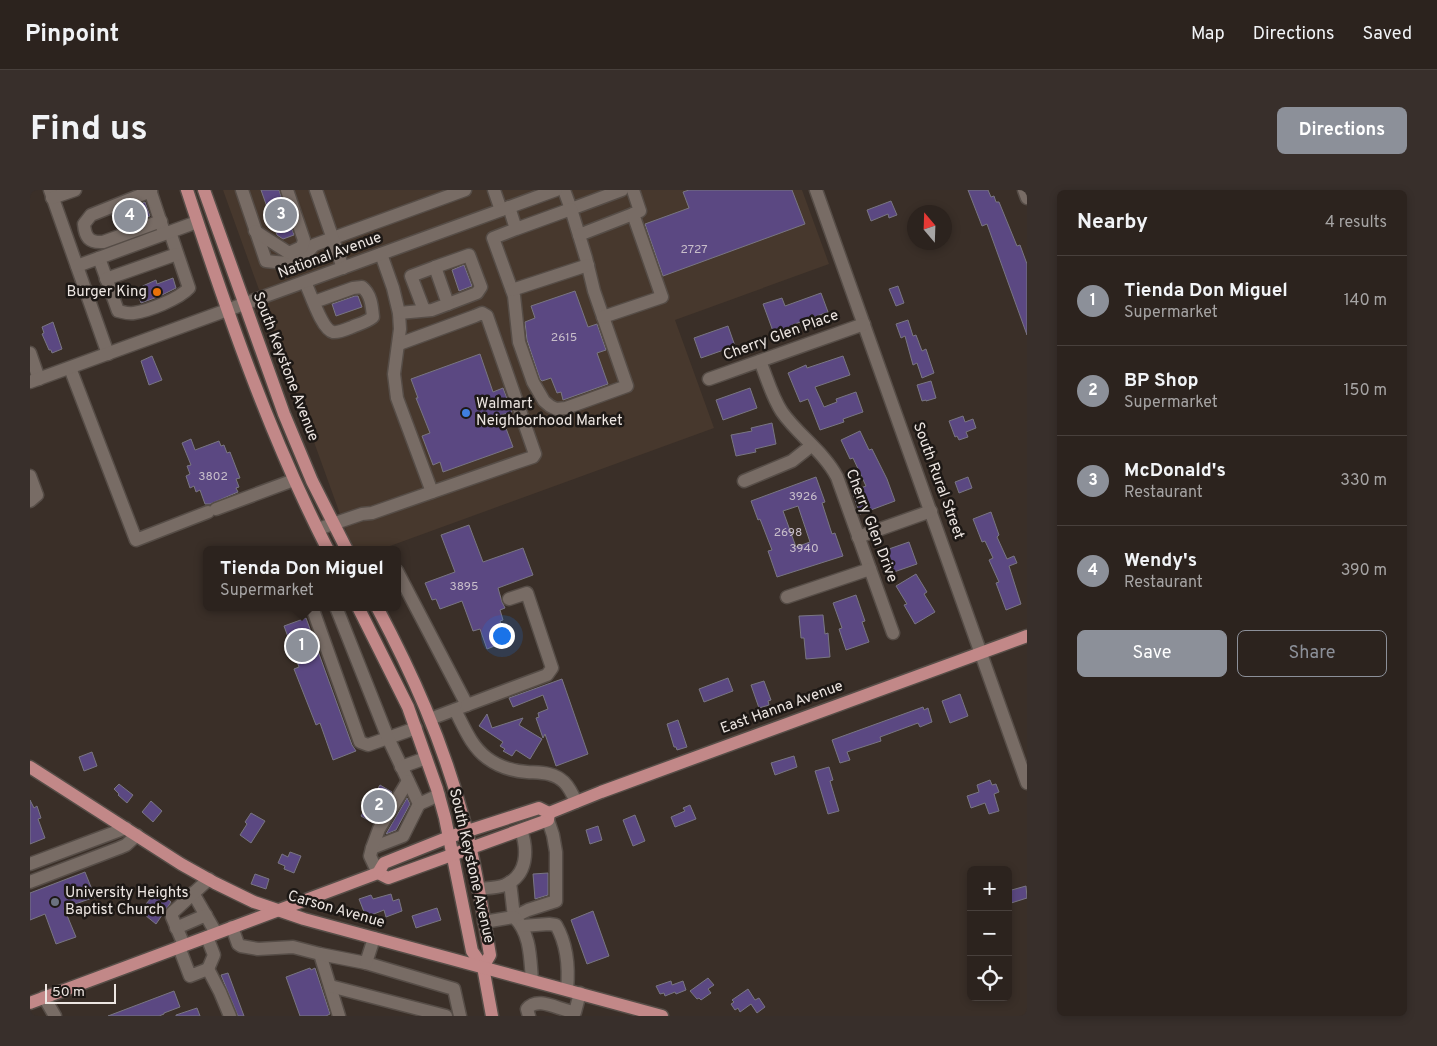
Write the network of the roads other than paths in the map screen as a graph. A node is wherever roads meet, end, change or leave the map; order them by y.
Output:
1 (75, 190) edge
2 (187, 190) edge
3 (204, 190) edge
4 (242, 190) edge
5 (287, 190) edge
6 (294, 190) edge
7 (316, 190) edge
8 (465, 190) edge
9 (494, 190) edge
10 (556, 190) edge
11 (564, 190) edge
12 (622, 190) edge
13 (633, 190) edge
14 (816, 190) edge
15 (1024, 190) edge
16 (151, 191) edge
17 (51, 194) edge
18 (1027, 198) edge
19 (505, 209) junction
20 (571, 209) junction
21 (633, 214) junction
22 (161, 221) junction
23 (197, 222) junction
24 (516, 229) junction
25 (255, 230) junction
26 (167, 233) junction
27 (579, 235) junction
28 (333, 238) junction
29 (91, 241) junction
30 (314, 244) junction
31 (177, 254) junction
32 (381, 254) junction
33 (98, 258) junction
34 (588, 265) junction
35 (77, 266) junction
36 (435, 267) junction
37 (343, 268) junction
38 (106, 280) junction
39 (305, 282) junction
40 (512, 290) junction
41 (314, 302) junction
42 (448, 304) junction
43 (244, 305) junction
44 (229, 310) junction
45 (424, 310) junction
46 (399, 313) junction
47 (603, 317) junction
48 (864, 324) junction
49 (399, 344) junction
50 (30, 353) edge
51 (108, 354) junction
52 (760, 361) junction
53 (70, 368) junction
54 (709, 379) dead end
55 (35, 381) edge
56 (811, 446) junction
57 (30, 476) edge
58 (294, 480) junction
59 (744, 480) dead end
60 (432, 492) junction
61 (30, 501) edge
62 (931, 511) junction
63 (334, 524) junction
64 (318, 529) junction
65 (858, 537) junction
66 (326, 546) edge
67 (346, 546) edge
68 (870, 569) junction
69 (401, 580) edge
70 (787, 597) dead end
71 (509, 599) dead end
72 (313, 611) edge
73 (338, 611) edge
74 (360, 611) edge
75 (379, 611) edge
76 (893, 633) dead end
77 (1027, 636) edge
78 (981, 653) junction
79 (461, 708) junction
80 (430, 719) junction
81 (416, 728) junction
82 (388, 738) junction
83 (426, 758) junction
84 (30, 767) edge
85 (401, 767) junction
86 (408, 781) junction
87 (1027, 783) edge
88 (439, 795) junction
89 (576, 802) junction
90 (419, 804) junction
91 (548, 817) junction
92 (522, 830) junction
93 (131, 832) junction
94 (466, 832) junction
95 (403, 836) junction
96 (449, 838) junction
97 (372, 848) junction
98 (470, 849) junction
99 (409, 854) junction
100 (452, 854) junction
101 (30, 864) edge
102 (378, 873) junction
103 (208, 879) junction
104 (30, 882) edge
105 (510, 882) junction
106 (478, 889) junction
107 (193, 893) junction
108 (277, 911) junction
109 (206, 915) junction
110 (484, 922) junction
111 (518, 922) junction
112 (232, 927) junction
113 (176, 928) junction
114 (212, 935) junction
115 (374, 938) junction
116 (182, 946) junction
117 (320, 954) junction
118 (366, 963) junction
119 (483, 967) junction
120 (208, 969) junction
121 (532, 980) junction
122 (330, 986) junction
123 (567, 990) junction
124 (580, 993) junction
125 (44, 997) junction
126 (30, 1003) edge
127 (579, 1014) edge
128 (55, 1016) edge
129 (230, 1016) edge
130 (339, 1016) edge
131 (446, 1016) edge
132 (460, 1016) edge
133 (492, 1016) edge
134 (529, 1016) edge
135 (662, 1016) edge

1 - 17 street
2 - 23 main road
3 - 43 main road, South Keystone Avenue
4 - 25 street
5 - 25 street
6 - 30 street
7 - 28 street
8 - 28 street
9 - 19 street
10 - 19 street, National Avenue
11 - 20 street
12 - 20 street
13 - 21 street
14 - 48 street, South Rural Street
15 - 18 street
16 - 22 street
16 - 29 street
17 - 35 street
19 - 24 street
19 - 32 street, National Avenue
20 - 24 street
20 - 27 street
21 - 27 street
21 - 47 street
22 - 26 street
22 - 29 street
23 - 26 street
23 - 44 main road
24 - 40 street
25 - 30 street
26 - 31 street
26 - 33 street
27 - 34 street
28 - 30 street
28 - 37 street
29 - 33 street
31 - 38 street
31 - 38 street
32 - 37 street, National Avenue
32 - 46 street
33 - 35 street
33 - 38 street
34 - 40 street
34 - 47 street
35 - 51 street
36 - 42 street
36 - 42 street
36 - 45 street
37 - 39 street, National Avenue
39 - 41 street
39 - 43 street, National Avenue
40 - 47 street
41 - 41 street
42 - 45 street
43 - 44 street, National Avenue
43 - 63 main road, South Keystone Avenue
44 - 51 street, National Avenue
44 - 58 main road
45 - 46 street
46 - 49 street
48 - 52 street, Cherry Glen Place
48 - 62 street, South Rural Street
49 - 60 street
49 - 60 street
50 - 55 street
51 - 53 street, National Avenue
52 - 54 street, Cherry Glen Place
52 - 56 street, Cherry Glen Drive
53 - 55 street, National Avenue
53 - 58 street
56 - 59 street
56 - 65 street, Cherry Glen Drive
57 - 61 street
58 - 64 main road
60 - 63 street
62 - 65 street
62 - 78 street, South Rural Street
63 - 64 street
63 - 67 main road, South Keystone Avenue
64 - 66 main road
65 - 68 street, Cherry Glen Drive
68 - 70 street
68 - 76 street, Cherry Glen Drive
69 - 79 street
71 - 79 street
72 - 82 street
73 - 82 street
74 - 81 main road, South Keystone Avenue
75 - 80 main road, South Keystone Avenue
77 - 78 main road, East Hanna Avenue
78 - 87 street, South Rural Street
78 - 89 main road, East Hanna Avenue
79 - 80 street
79 - 89 street
80 - 94 main road, South Keystone Avenue
81 - 82 street
81 - 83 main road, South Keystone Avenue
82 - 85 street
83 - 85 street
83 - 88 main road, South Keystone Avenue
84 - 93 main road, Carson Avenue
85 - 86 street
86 - 90 street
86 - 97 street
88 - 90 street
88 - 96 main road, South Keystone Avenue
89 - 91 main road, East Hanna Avenue
90 - 95 street
91 - 92 main road, East Hanna Avenue
91 - 94 main road, East Hanna Avenue
91 - 111 street
92 - 98 main road, East Hanna Avenue
92 - 105 street
93 - 101 street
93 - 103 main road, Carson Avenue
93 - 104 street
94 - 96 main road, East Hanna Avenue
94 - 98 main road, South Keystone Avenue
95 - 97 street
95 - 99 street
96 - 99 main road, East Hanna Avenue
96 - 100 main road, South Keystone Avenue
97 - 102 street
98 - 100 main road, East Hanna Avenue
98 - 106 main road, South Keystone Avenue
99 - 102 main road, East Hanna Avenue
100 - 102 main road, East Hanna Avenue
100 - 119 main road, South Keystone Avenue
102 - 108 main road, East Hanna Avenue
103 - 107 street
103 - 108 main road, Carson Avenue
105 - 106 street
105 - 111 street
106 - 110 main road, South Keystone Avenue
107 - 109 street
107 - 113 street
108 - 112 main road, East Hanna Avenue
108 - 115 main road, Carson Avenue
109 - 113 street
109 - 114 street
110 - 111 street
110 - 119 main road, South Keystone Avenue
111 - 121 street
111 - 123 street
112 - 114 main road, East Hanna Avenue
112 - 117 street
113 - 116 street
114 - 116 main road, East Hanna Avenue
114 - 120 street
115 - 118 street
115 - 119 main road, Carson Avenue
116 - 120 street
116 - 125 main road, East Hanna Avenue
117 - 118 street
117 - 122 street
118 - 132 street
119 - 121 main road, Carson Avenue
119 - 133 main road, South Keystone Avenue
120 - 129 street
121 - 123 main road, Carson Avenue
122 - 130 street
122 - 131 street
123 - 124 main road, Carson Avenue
124 - 127 street
124 - 135 main road, Carson Avenue
125 - 126 main road, East Hanna Avenue
125 - 128 street
127 - 134 street

